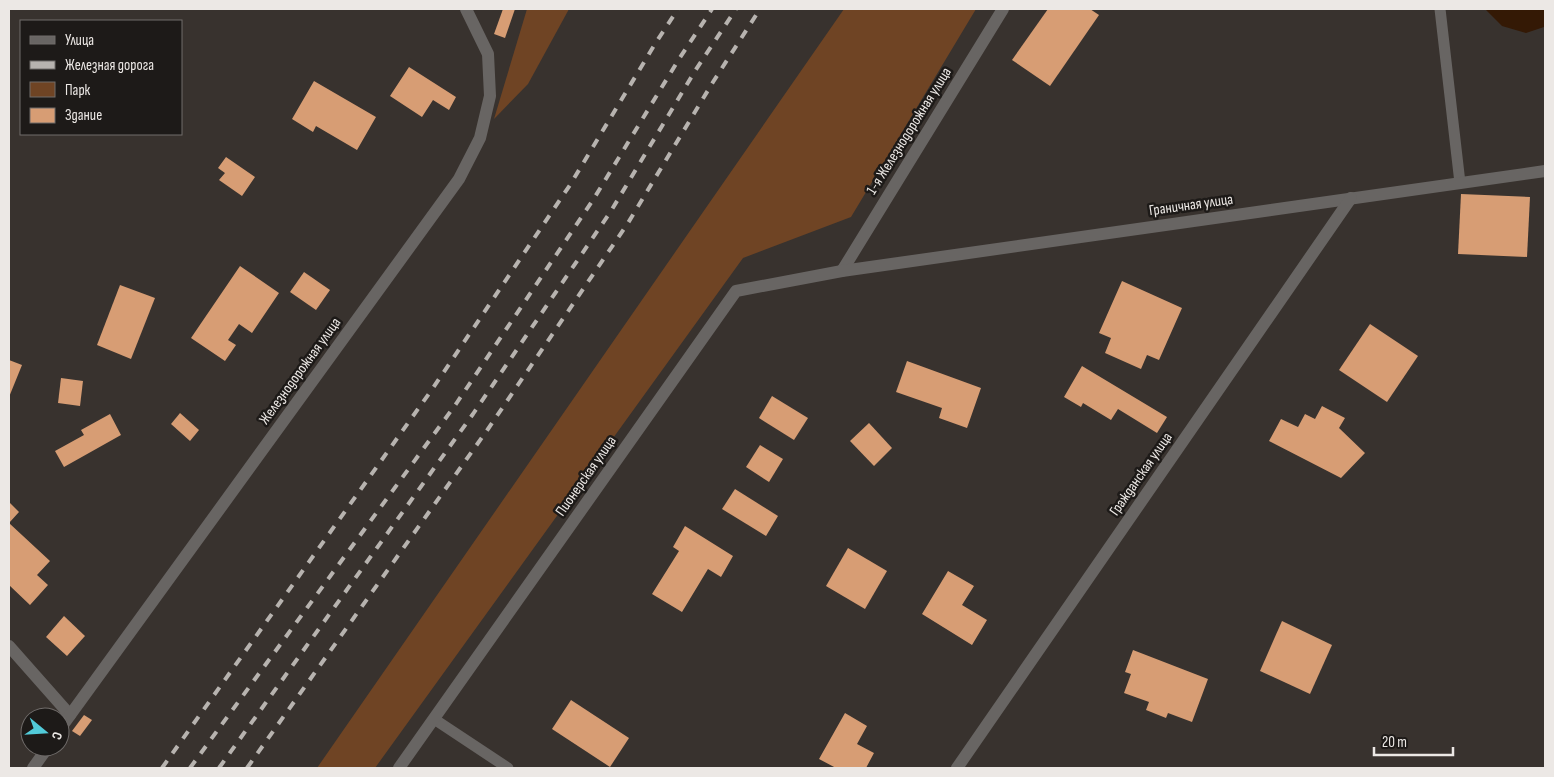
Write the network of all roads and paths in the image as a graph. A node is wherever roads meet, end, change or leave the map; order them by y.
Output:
1 (466, 9) edge
2 (1003, 9) edge
3 (1440, 9) edge
4 (1545, 171) edge
5 (1460, 183) junction
6 (1352, 198) junction
7 (842, 271) junction
8 (9, 646) edge
9 (63, 707) edge
10 (70, 715) edge
11 (434, 719) junction
12 (41, 757) edge
13 (33, 768) edge
14 (399, 768) edge
15 (508, 768) edge
16 (957, 768) edge

1 - 10 street, Железнодорожная улица
2 - 7 street, 1-я Железнодорожная улица
3 - 5 lane
4 - 5 street, Граничная улица
5 - 6 street, Граничная улица
6 - 7 street, Граничная улица
6 - 16 street, Гражданская улица
7 - 11 street, Пионерская улица
8 - 9 street
11 - 14 street, Пионерская улица
11 - 15 lane
12 - 13 street

